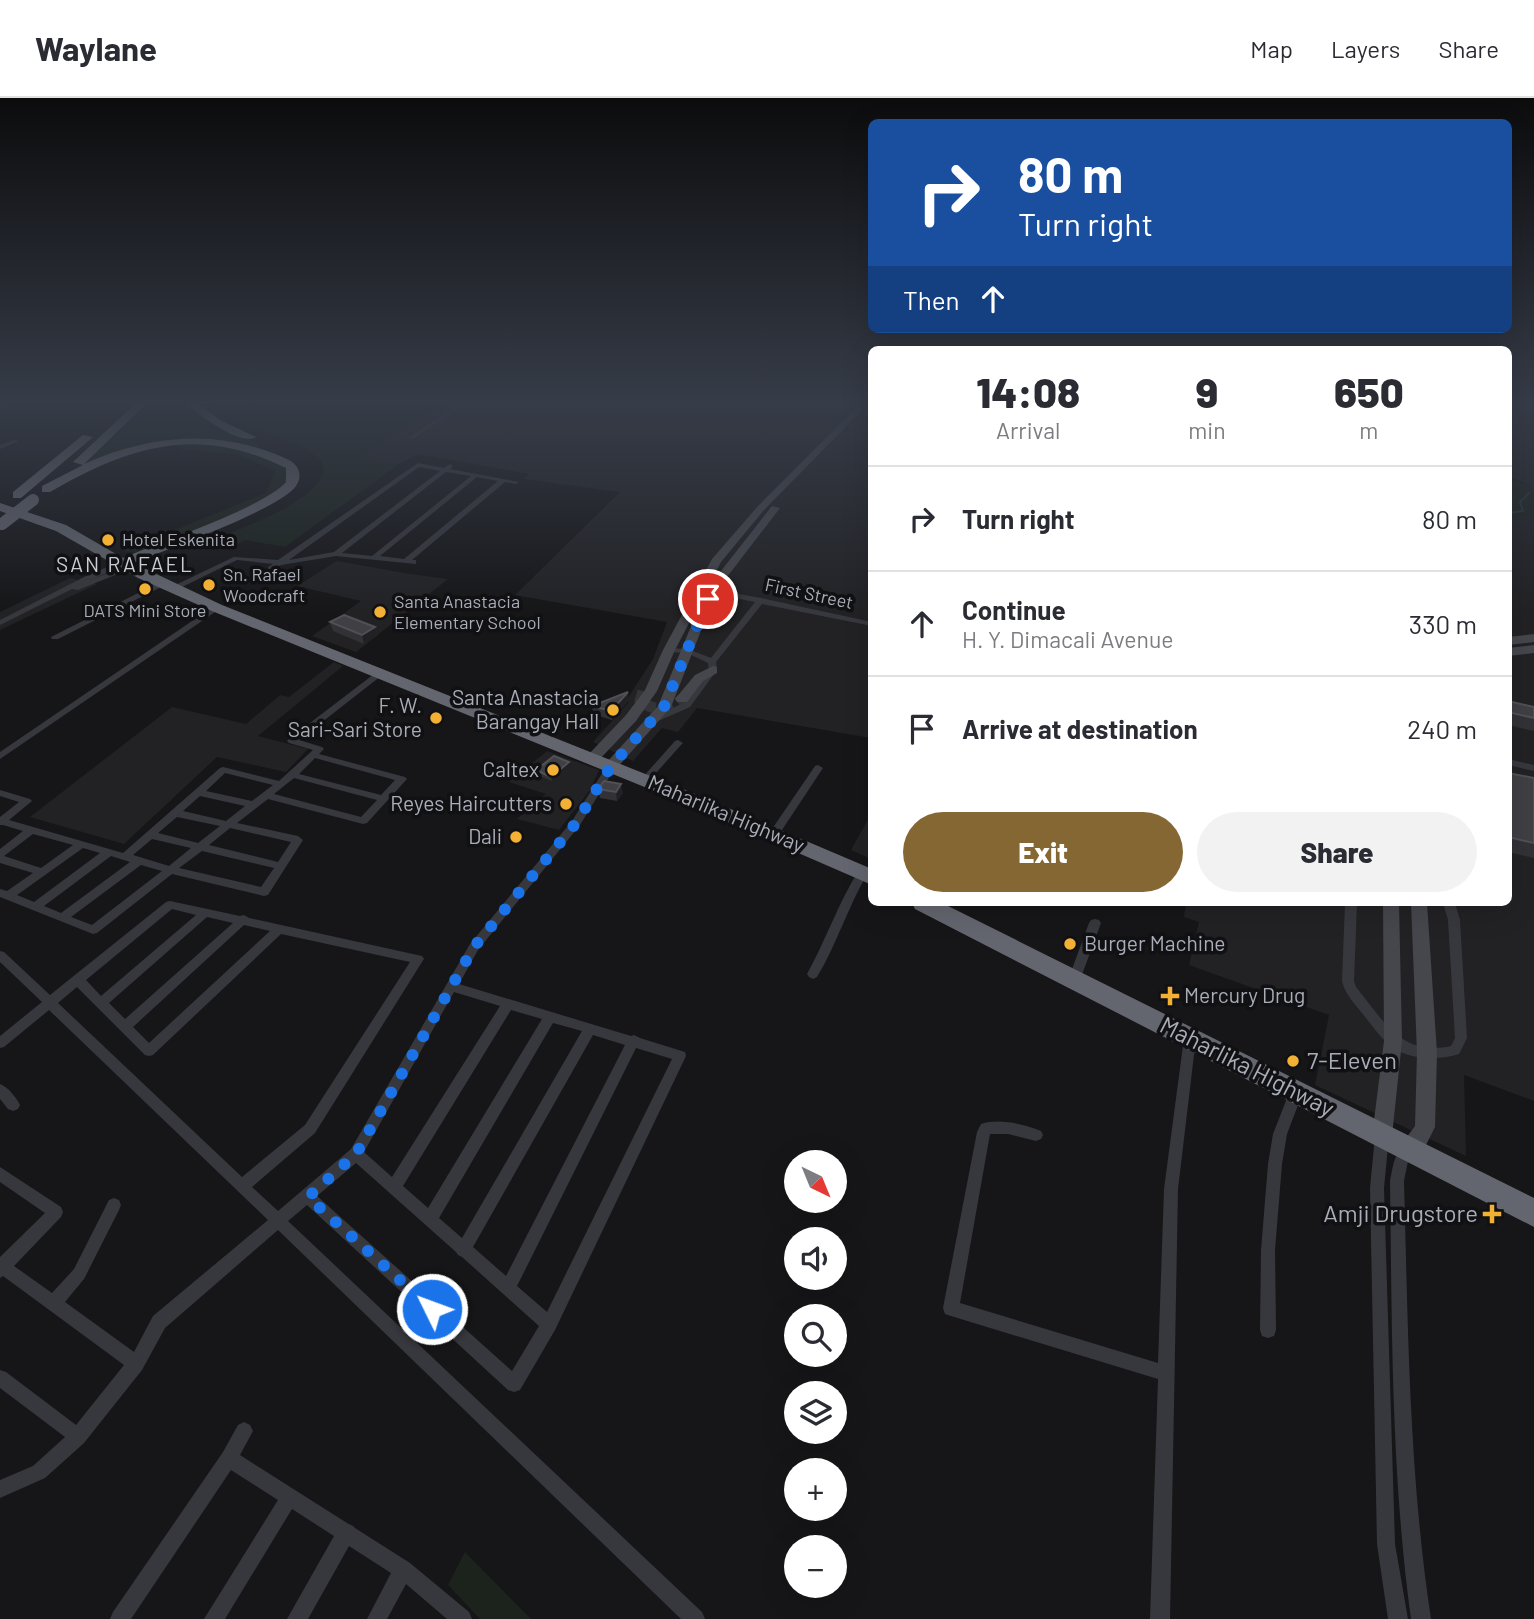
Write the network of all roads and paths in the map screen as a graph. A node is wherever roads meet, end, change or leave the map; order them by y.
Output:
1 (44, 472) edge
2 (65, 472) edge
3 (78, 472) edge
4 (293, 472) edge
5 (407, 472) edge
6 (443, 472) edge
7 (463, 472) edge
8 (797, 472) edge
9 (810, 472) edge
10 (475, 475) junction
11 (503, 480) junction
12 (306, 481) dead end
13 (516, 482) dead end
14 (46, 489) junction
15 (0, 508) edge
16 (761, 508) junction
17 (773, 510) junction
18 (1, 525) edge
19 (336, 554) junction
20 (375, 556) junction
21 (406, 561) junction
22 (416, 562) dead end
23 (282, 563) junction
24 (127, 565) junction
25 (89, 576) junction
26 (292, 578) dead end
27 (102, 580) junction
28 (168, 586) junction
29 (706, 590) junction
30 (66, 591) junction
31 (761, 600) junction
32 (217, 608) junction
33 (1, 623) edge
34 (868, 623) edge
35 (55, 638) dead end
36 (1534, 638) edge
37 (1512, 641) edge
38 (1534, 649) edge
39 (688, 651) junction
40 (1512, 652) edge
41 (666, 656) junction
42 (713, 666) junction
43 (378, 674) junction
44 (643, 691) dead end
45 (682, 699) tunnel mouth
46 (653, 720) junction
47 (618, 731) junction
48 (639, 738) junction
49 (678, 743) dead end
50 (313, 755) junction
51 (0, 756) edge
52 (592, 759) junction
53 (1512, 763) edge
54 (611, 766) junction
55 (818, 768) dead end
56 (1534, 768) edge
57 (292, 775) junction
58 (645, 780) junction
59 (280, 784) junction
60 (198, 792) junction
61 (0, 793) edge
62 (266, 795) junction
63 (384, 799) junction
64 (254, 805) junction
65 (175, 813) junction
66 (1, 821) edge
67 (228, 825) junction
68 (31, 830) junction
69 (775, 834) junction
70 (151, 835) junction
71 (82, 844) junction
72 (199, 847) junction
73 (108, 852) junction
74 (0, 857) edge
75 (125, 857) junction
76 (139, 861) junction
77 (280, 866) junction
78 (171, 870) junction
79 (43, 872) junction
80 (867, 875) edge
81 (4, 895) edge
82 (929, 906) edge
83 (1351, 906) edge
84 (1391, 906) edge
85 (1419, 906) edge
86 (1449, 906) edge
87 (35, 907) junction
88 (206, 912) junction
89 (62, 918) junction
90 (244, 919) junction
91 (1096, 923) dead end
92 (278, 930) junction
93 (0, 955) edge
94 (813, 974) dead end
95 (1074, 980) junction
96 (79, 981) junction
97 (452, 987) junction
98 (101, 1003) junction
99 (51, 1004) junction
100 (508, 1004) junction
101 (551, 1016) junction
102 (124, 1027) junction
103 (590, 1028) junction
104 (1190, 1038) junction
105 (634, 1040) junction
106 (1393, 1041) junction
107 (0, 1043) edge
108 (1427, 1052) junction
109 (0, 1090) edge
110 (1296, 1092) junction
111 (13, 1105) dead end
112 (1036, 1135) dead end
113 (1382, 1136) junction
114 (1408, 1149) junction
115 (356, 1154) junction
116 (0, 1174) edge
117 (243, 1186) junction
118 (394, 1187) junction
119 (308, 1197) junction
120 (114, 1205) dead end
121 (1534, 1213) edge
122 (430, 1219) junction
123 (278, 1221) junction
124 (463, 1250) junction
125 (1, 1267) edge
126 (508, 1287) junction
127 (53, 1304) junction
128 (549, 1324) junction
129 (1268, 1330) dead end
130 (136, 1364) junction
131 (1164, 1373) junction
132 (0, 1378) edge
133 (244, 1431) dead end
134 (78, 1437) junction
135 (229, 1458) junction
136 (0, 1489) edge
137 (290, 1496) junction
138 (347, 1532) junction
139 (403, 1570) junction
140 (120, 1619) edge
141 (214, 1619) edge
142 (297, 1619) edge
143 (377, 1619) edge
144 (462, 1619) edge
145 (695, 1619) edge
146 (1160, 1619) edge
147 (1398, 1619) edge
148 (1421, 1619) edge

1 - 15 highway
2 - 14 highway
3 - 14 highway
4 - 24 highway
5 - 23 street
6 - 19 street
7 - 10 street
8 - 16 street
9 - 17 street
10 - 11 street
10 - 20 street
11 - 13 street
11 - 21 street
12 - 24 highway
14 - 18 highway, bridge
15 - 24 highway, Maharlika Highway
16 - 17 street
16 - 29 street
17 - 29 street
19 - 20 street
19 - 23 street
20 - 21 street
21 - 22 street
23 - 26 street
23 - 28 street
24 - 25 street
24 - 27 street
24 - 28 highway, Maharlika Highway
25 - 27 street
25 - 30 street
27 - 30 street
28 - 32 highway, Maharlika Highway
28 - 35 street
29 - 31 street, First Street
29 - 39 street
29 - 41 street
30 - 33 street
31 - 34 street, First Street
31 - 42 street
32 - 43 highway, Maharlika Highway
32 - 51 street
36 - 37 street
38 - 40 street
39 - 41 street
39 - 42 street
39 - 46 street
41 - 44 street
41 - 47 street
42 - 45 street
42 - 46 street
43 - 50 street
43 - 52 highway, Maharlika Highway
46 - 48 street
47 - 48 street
47 - 52 street
48 - 54 street
49 - 58 street
50 - 57 street
50 - 63 street
52 - 54 highway, Maharlika Highway
53 - 56 street
54 - 58 highway, Maharlika Highway
54 - 97 street
55 - 69 street
57 - 59 street
57 - 63 street
58 - 69 highway, Maharlika Highway
59 - 60 street
59 - 62 street
60 - 64 street
60 - 65 street
61 - 66 street
62 - 63 street
62 - 64 street
64 - 67 street
65 - 67 street
65 - 70 street
66 - 68 street
67 - 72 street
67 - 77 street
68 - 71 street
68 - 74 street
69 - 80 highway, Maharlika Highway
70 - 72 street
70 - 75 street
71 - 73 street
71 - 79 street
72 - 77 street
72 - 78 street
73 - 75 street
73 - 87 street
74 - 79 street
75 - 76 street
76 - 78 street
76 - 89 street
77 - 78 street
78 - 89 street
79 - 81 street
80 - 94 street
81 - 87 street
82 - 95 highway, Maharlika Highway
83 - 106 street
84 - 106 street
85 - 108 street
86 - 108 street
87 - 89 street
88 - 90 street
88 - 96 street
88 - 98 street
90 - 92 street
90 - 102 street
91 - 95 street
92 - 102 street
92 - 117 street
93 - 99 street
95 - 104 highway, Maharlika Highway
96 - 98 street
96 - 99 street
97 - 100 street
97 - 115 street
98 - 102 street
99 - 107 street
99 - 117 street
100 - 101 street
100 - 118 street
101 - 103 street
101 - 122 street
103 - 105 street
103 - 124 street
104 - 110 highway, Maharlika Highway
104 - 131 street
105 - 126 street
105 - 128 street
106 - 108 street
106 - 113 street
108 - 114 street
109 - 111 street
110 - 113 highway, Maharlika Highway
110 - 129 street
112 - 131 street
113 - 114 highway, Maharlika Highway
113 - 147 street
114 - 121 highway, Maharlika Highway
114 - 148 street
115 - 118 street
115 - 119 street
116 - 125 street
117 - 123 street
118 - 122 street
119 - 123 street
119 - 128 street
120 - 127 street
122 - 124 street
123 - 130 street
123 - 145 street
124 - 126 street
125 - 127 street
126 - 128 street
127 - 130 street
130 - 134 street
131 - 146 street
132 - 134 street
133 - 135 street
134 - 136 street
135 - 137 street
135 - 140 street
137 - 138 street
137 - 141 street
138 - 139 street
138 - 142 street
139 - 143 street
139 - 144 street

